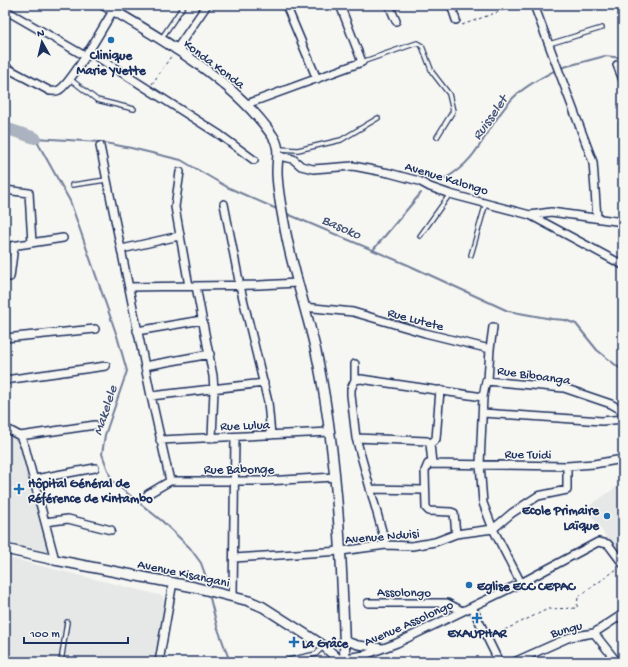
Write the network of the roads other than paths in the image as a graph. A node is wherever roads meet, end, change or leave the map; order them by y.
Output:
1 (104, 5) edge
2 (184, 5) edge
3 (207, 5) edge
4 (286, 5) edge
5 (340, 5) edge
6 (389, 5) edge
7 (451, 5) edge
8 (534, 5) edge
9 (5, 10) edge
10 (113, 11) junction
11 (456, 20) road end
12 (396, 21) dead end
13 (602, 28) dead end
14 (160, 40) junction
15 (549, 44) junction
16 (176, 50) junction
17 (86, 53) junction
18 (362, 62) junction
19 (616, 65) dead end
20 (5, 67) edge
21 (70, 79) junction
22 (317, 79) junction
23 (623, 80) edge
24 (247, 104) junction
25 (134, 110) dead end
26 (378, 118) dead end
27 (623, 124) edge
28 (623, 133) edge
29 (437, 137) dead end
30 (100, 146) dead end
31 (279, 153) junction
32 (254, 160) dead end
33 (180, 172) dead end
34 (106, 180) junction
35 (72, 185) dead end
36 (5, 190) edge
37 (450, 194) junction
38 (486, 202) junction
39 (224, 204) dead end
40 (530, 215) junction
41 (597, 218) junction
42 (623, 222) edge
43 (179, 236) junction
44 (420, 236) dead end
45 (63, 238) dead end
46 (32, 243) junction
47 (14, 246) junction
48 (5, 247) edge
49 (122, 250) junction
50 (471, 255) dead end
51 (623, 265) edge
52 (10, 277) dead end
53 (297, 283) junction
54 (192, 286) junction
55 (240, 286) junction
56 (129, 287) junction
57 (304, 307) junction
58 (202, 320) junction
59 (493, 327) dead end
60 (95, 329) dead end
61 (137, 331) junction
62 (5, 338) edge
63 (490, 348) junction
64 (210, 354) junction
65 (354, 364) dead end
66 (106, 366) dead end
67 (145, 366) junction
68 (5, 380) edge
69 (355, 380) junction
70 (487, 381) junction
71 (264, 383) junction
72 (214, 390) junction
73 (440, 390) junction
74 (151, 396) junction
75 (483, 397) junction
76 (623, 411) edge
77 (483, 413) junction
78 (623, 419) edge
79 (95, 425) dead end
80 (5, 428) edge
81 (330, 432) junction
82 (271, 435) junction
83 (20, 436) junction
84 (235, 437) junction
85 (212, 438) junction
86 (356, 438) junction
87 (160, 440) junction
88 (430, 444) junction
89 (623, 459) edge
90 (432, 463) junction
91 (480, 464) junction
92 (567, 466) junction
93 (95, 468) dead end
94 (335, 477) junction
95 (35, 479) junction
96 (235, 480) junction
97 (170, 481) junction
98 (370, 489) junction
99 (424, 490) junction
100 (148, 494) dead end
101 (45, 522) junction
102 (493, 529) junction
103 (111, 530) dead end
104 (456, 534) junction
105 (386, 545) junction
106 (5, 549) edge
107 (341, 551) junction
108 (234, 558) junction
109 (55, 560) junction
110 (623, 565) edge
111 (173, 582) junction
112 (521, 583) junction
113 (233, 595) junction
114 (368, 603) dead end
115 (472, 607) junction
116 (462, 611) junction
117 (623, 614) edge
118 (67, 622) dead end
119 (594, 633) junction
120 (343, 640) junction
121 (324, 646) junction
122 (385, 648) junction
123 (344, 661) edge
124 (61, 662) edge
125 (159, 662) edge
126 (280, 662) edge
127 (499, 662) edge
128 (514, 662) edge
129 (617, 662) edge

1 - 10 street, Konda Konda
2 - 14 lane
3 - 16 street
4 - 22 street
5 - 18 street
6 - 12 street
7 - 11 street
8 - 15 street
9 - 17 street
10 - 14 street, Konda Konda
10 - 17 street
13 - 15 lane
14 - 16 street, Konda Konda
15 - 41 street
16 - 24 street, Konda Konda
17 - 21 street
17 - 32 street
18 - 22 street
18 - 29 lane
19 - 23 street
20 - 21 street
21 - 25 lane
22 - 24 street
24 - 31 street, Konda Konda
26 - 31 lane
27 - 28 street
30 - 34 street
31 - 37 street, Avenue Kalongo
31 - 53 street
33 - 43 street
34 - 35 lane
34 - 49 street
36 - 46 street
37 - 38 street, Avenue Kalongo
37 - 44 lane
38 - 40 street, Avenue Kalongo
38 - 50 lane
39 - 55 street
40 - 41 street
40 - 51 street, Avenue Kalongo
41 - 42 street
43 - 49 street
43 - 54 street
45 - 46 street
46 - 47 street
47 - 48 street
47 - 52 street
49 - 56 street
53 - 55 street
53 - 57 street
54 - 55 street
54 - 56 street
54 - 58 street
55 - 71 street
56 - 61 street
57 - 63 street, Rue Lutete
57 - 81 street
58 - 61 street
58 - 64 street
59 - 63 street
60 - 62 street
61 - 67 street
63 - 70 street
64 - 67 street
64 - 72 street
65 - 69 street
66 - 68 street
67 - 74 street
69 - 73 street
69 - 86 street
70 - 75 street
70 - 76 street, Rue Biboanga
71 - 72 street
71 - 82 street
72 - 74 street
72 - 85 street
73 - 75 street
73 - 88 street
74 - 87 street
75 - 77 street
77 - 78 street
77 - 91 street
79 - 83 street
80 - 83 street
81 - 82 street, Rue Lulua
81 - 94 street
82 - 84 street, Rue Lulua
83 - 95 street
84 - 85 street, Rue Lulua
84 - 96 street
85 - 87 street, Rue Lulua
86 - 88 street
86 - 98 street
87 - 97 street
88 - 90 street
89 - 92 street, Rue Tuidi
90 - 91 street, Rue Tuidi
90 - 99 street
91 - 92 street, Rue Tuidi
91 - 102 street
92 - 102 street
93 - 95 street
94 - 96 street, Rue Babonge
94 - 107 street
95 - 101 street
96 - 97 street, Rue Babonge
96 - 108 street
97 - 100 street, Rue Babonge
98 - 99 street
98 - 105 street
99 - 104 street
101 - 103 street
101 - 109 street
102 - 104 street, Avenue Nduisi
102 - 112 street
104 - 105 street, Avenue Nduisi
105 - 107 street, Avenue Nduisi
106 - 109 street, Avenue Kisangani
107 - 108 street, Avenue Nduisi
107 - 120 street
108 - 113 street
109 - 111 street, Avenue Kisangani
110 - 112 street, Avenue Assolongo
111 - 113 street, Avenue Kisangani
111 - 125 street
112 - 115 street, Avenue Assolongo
113 - 121 street, Avenue Kisangani
114 - 116 street, Assolongo
115 - 116 street, Avenue Assolongo
115 - 127 street
116 - 122 street, Avenue Assolongo
117 - 119 street, Bungu
118 - 124 lane
119 - 128 street, Bungu
119 - 129 street
120 - 122 street
120 - 123 street
121 - 123 street, Avenue Kisangani
121 - 126 lane
122 - 123 street, Avenue Assolongo

